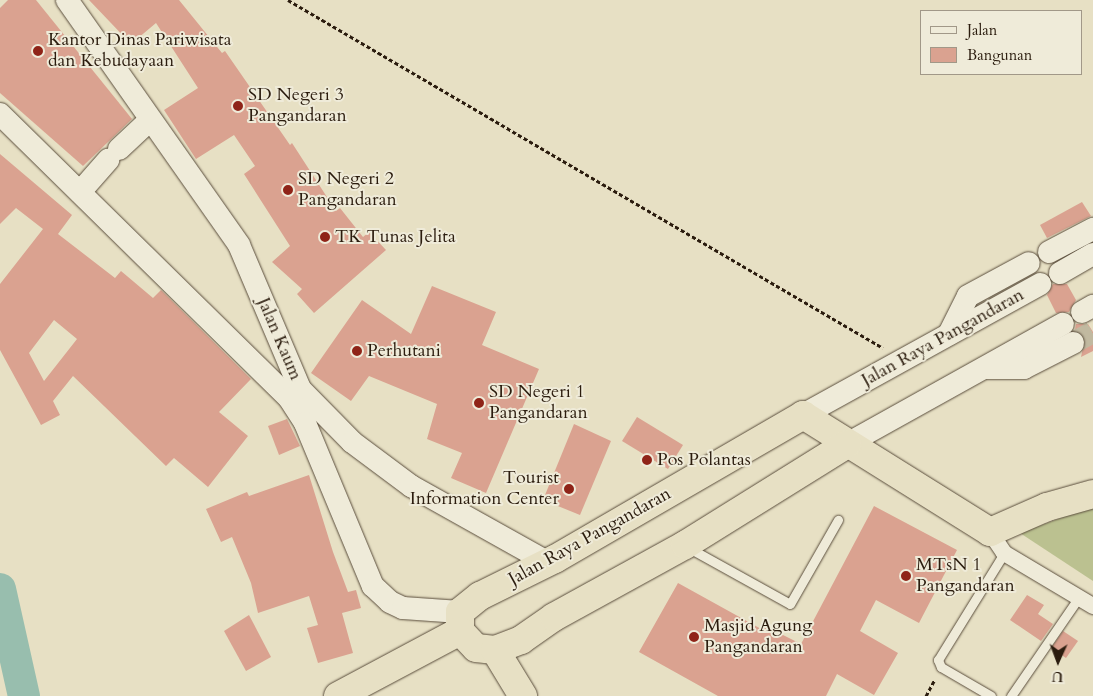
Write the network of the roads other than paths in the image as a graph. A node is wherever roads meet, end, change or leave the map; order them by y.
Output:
1 (67, 0) edge
2 (0, 114) edge
3 (150, 120) junction
4 (80, 192) junction
5 (1093, 229) edge
6 (1049, 252) dead end
7 (1093, 254) edge
8 (1029, 263) dead end
9 (1060, 273) dead end
10 (1040, 284) dead end
11 (1068, 333) tunnel mouth
12 (949, 334) junction
13 (803, 415) junction
14 (847, 444) junction
15 (1093, 494) edge
16 (838, 520) dead end
17 (997, 542) junction
18 (685, 545) junction
19 (548, 562) junction
20 (1086, 602) edge
21 (460, 621) junction
22 (495, 650) junction
23 (338, 696) edge
24 (523, 696) edge
25 (991, 696) edge
26 (1011, 696) edge

1 - 3 street, Jalan Kaum
2 - 4 street, Jalan Kaum
3 - 4 street
3 - 19 street, Jalan Kaum
4 - 21 street, Jalan Kaum
5 - 6 street
7 - 9 street
8 - 12 street
10 - 12 street, Jalan Raya Pangandaran
11 - 14 street
12 - 13 street, Jalan Raya Pangandaran
13 - 14 highway
13 - 19 highway, Jalan Raya Pangandaran
14 - 17 highway
14 - 18 highway
15 - 17 highway
16 - 18 lane
17 - 20 street
17 - 25 lane
18 - 22 highway
19 - 21 highway, Jalan Raya Pangandaran
20 - 26 lane
21 - 22 highway
21 - 23 highway, Jalan Raya Pangandaran
22 - 24 highway

